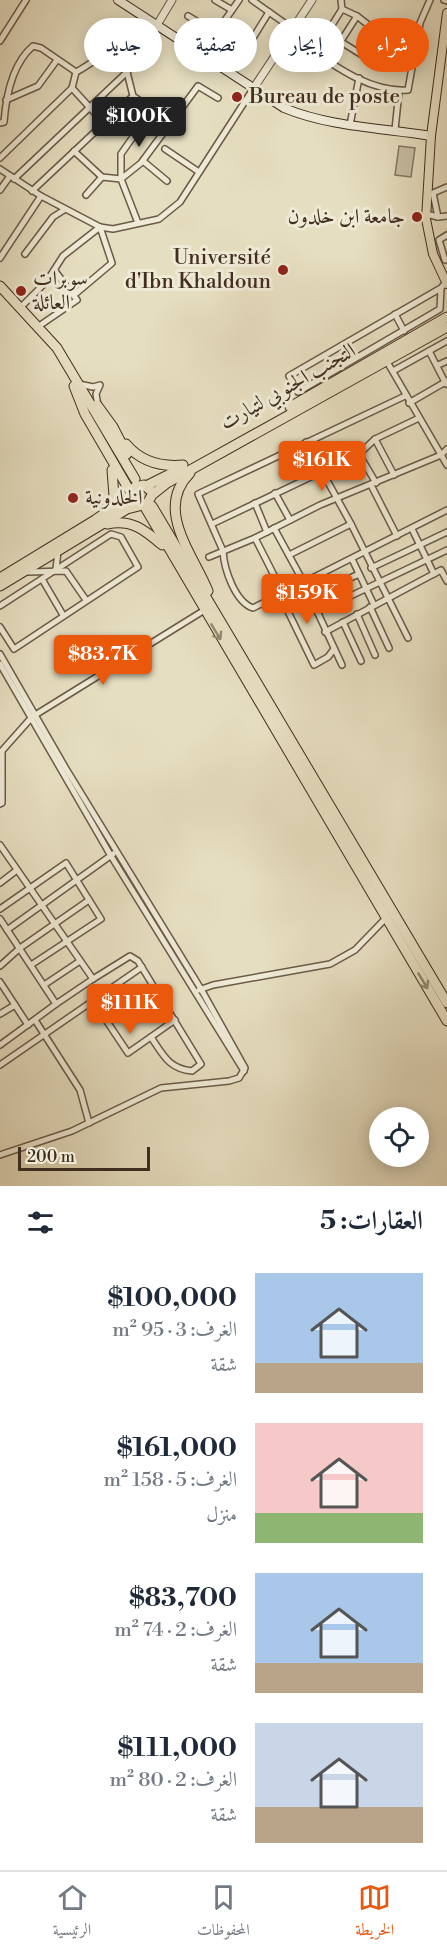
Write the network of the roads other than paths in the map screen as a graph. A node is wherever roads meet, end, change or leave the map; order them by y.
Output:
1 (26, 0) edge
2 (118, 0) edge
3 (172, 0) edge
4 (215, 0) edge
5 (239, 0) edge
6 (252, 0) edge
7 (312, 0) edge
8 (341, 0) edge
9 (430, 0) edge
10 (130, 3) edge
11 (342, 9) junction
12 (232, 10) junction
13 (269, 12) junction
14 (447, 13) edge
15 (188, 16) dead end
16 (357, 16) junction
17 (148, 18) edge
18 (161, 18) edge
19 (276, 18) edge
20 (300, 18) edge
21 (336, 18) edge
22 (162, 28) edge
23 (257, 31) edge
24 (344, 36) edge
25 (0, 41) edge
26 (344, 43) edge
27 (57, 60) junction
28 (269, 65) edge
29 (84, 68) edge
30 (344, 68) edge
31 (76, 72) junction
32 (127, 72) joint
33 (359, 78) junction
34 (72, 88) junction
35 (253, 89) junction
36 (399, 91) junction
37 (133, 96) junction
38 (218, 99) dead end
39 (5, 100) junction
40 (88, 106) junction
41 (149, 114) dead end
42 (103, 122) junction
43 (171, 122) junction
44 (0, 123) edge
45 (350, 125) junction
46 (395, 130) junction
47 (431, 136) junction
48 (165, 148) dead end
49 (74, 151) junction
50 (0, 158) edge
51 (143, 161) junction
52 (0, 169) edge
53 (199, 172) junction
54 (12, 177) junction
55 (102, 177) junction
56 (121, 179) junction
57 (167, 181) dead end
58 (447, 187) edge
59 (0, 190) edge
60 (32, 191) junction
61 (86, 195) dead end
62 (40, 196) junction
63 (64, 210) junction
64 (426, 214) junction
65 (447, 216) edge
66 (438, 217) junction
67 (138, 223) junction
68 (100, 228) junction
69 (447, 236) edge
70 (25, 254) dead end
71 (0, 258) edge
72 (445, 261) dead end
73 (54, 272) junction
74 (446, 285) edge
75 (0, 286) edge
76 (0, 294) edge
77 (74, 295) junction
78 (21, 307) junction
79 (447, 311) edge
80 (394, 314) junction
81 (445, 322) edge
82 (39, 326) junction
83 (404, 331) junction
84 (447, 341) edge
85 (429, 351) junction
86 (386, 360) junction
87 (447, 362) edge
88 (438, 365) junction
89 (393, 371) junction
90 (446, 383) edge
91 (76, 385) junction
92 (405, 396) junction
93 (409, 403) junction
94 (99, 407) junction
95 (419, 418) junction
96 (113, 427) junction
97 (98, 437) junction
98 (375, 439) junction
99 (306, 442) junction
100 (447, 449) edge
101 (359, 454) junction
102 (441, 455) junction
103 (447, 465) edge
104 (191, 467) junction
105 (321, 472) junction
106 (394, 475) junction
107 (139, 483) junction
108 (374, 484) junction
109 (131, 494) junction
110 (275, 494) junction
111 (337, 500) junction
112 (146, 503) junction
113 (255, 503) junction
114 (447, 510) edge
115 (290, 520) junction
116 (97, 523) junction
117 (212, 524) junction
118 (351, 524) junction
119 (274, 528) junction
120 (412, 529) junction
121 (267, 532) junction
122 (447, 532) edge
123 (397, 536) junction
124 (255, 538) junction
125 (162, 545) junction
126 (420, 545) junction
127 (447, 550) edge
128 (58, 551) junction
129 (223, 551) junction
130 (364, 553) junction
131 (289, 555) junction
132 (209, 557) dead end
133 (352, 559) junction
134 (428, 559) junction
135 (371, 567) junction
136 (56, 569) junction
137 (23, 572) junction
138 (359, 574) junction
139 (434, 574) junction
140 (0, 578) edge
141 (42, 579) junction
142 (447, 581) edge
143 (378, 582) junction
144 (304, 583) junction
145 (0, 586) edge
146 (366, 589) junction
147 (281, 594) junction
148 (310, 598) junction
149 (387, 599) junction
150 (86, 600) junction
151 (212, 605) junction
152 (0, 606) edge
153 (372, 606) junction
154 (201, 607) junction
155 (286, 608) junction
156 (316, 612) junction
157 (357, 614) junction
158 (63, 615) junction
159 (343, 622) junction
160 (0, 627) edge
161 (325, 632) junction
162 (408, 638) dead end
163 (389, 648) dead end
164 (334, 649) junction
165 (0, 654) edge
166 (375, 655) dead end
167 (361, 661) dead end
168 (0, 664) edge
169 (342, 664) dead end
170 (7, 675) junction
171 (0, 680) edge
172 (34, 716) junction
173 (1, 753) edge
174 (1, 777) edge
175 (0, 804) edge
176 (332, 819) junction
177 (0, 845) edge
178 (2, 853) edge
179 (113, 854) junction
180 (17, 870) junction
181 (77, 881) junction
182 (0, 883) edge
183 (29, 889) junction
184 (89, 900) junction
185 (43, 907) junction
186 (0, 909) edge
187 (386, 918) junction
188 (0, 919) edge
189 (54, 924) junction
190 (8, 930) junction
191 (67, 942) junction
192 (20, 948) junction
193 (80, 961) junction
194 (31, 965) junction
195 (0, 966) edge
196 (142, 967) junction
197 (93, 979) junction
198 (0, 982) edge
199 (44, 985) junction
200 (198, 991) junction
201 (94, 1002) junction
202 (447, 1003) edge
203 (56, 1004) junction
204 (15, 1005) junction
205 (0, 1014) edge
206 (35, 1020) junction
207 (175, 1020) junction
208 (447, 1021) edge
209 (28, 1025) junction
210 (43, 1034) junction
211 (152, 1037) junction
212 (0, 1045) edge
213 (0, 1065) edge
214 (89, 1123) junction
215 (0, 1155) edge

1 - 25 street
2 - 10 main road
3 - 18 street
4 - 12 street
5 - 12 street
6 - 13 street
7 - 20 street
8 - 11 street
9 - 36 street
10 - 17 main road
11 - 16 street
11 - 21 street
12 - 15 street
13 - 19 street
13 - 23 street
14 - 47 main road
16 - 24 street
16 - 26 street
22 - 35 main road
27 - 31 street
27 - 39 street
27 - 39 street
28 - 35 street
29 - 31 street
30 - 33 street
31 - 34 street
32 - 37 street
32 - 40 street
33 - 36 street
33 - 45 street
34 - 40 street
34 - 50 street
35 - 45 main road
35 - 53 street
36 - 46 street
37 - 42 street
37 - 43 street
38 - 43 street
39 - 44 street
40 - 42 street
40 - 54 street
41 - 56 street
42 - 49 street
43 - 51 street
45 - 46 main road
46 - 47 main road
47 - 64 main road
48 - 53 street
49 - 55 street
49 - 60 street
51 - 56 street
51 - 57 street
52 - 54 street
53 - 67 street
54 - 59 street
54 - 60 street
55 - 56 street
55 - 61 street
56 - 67 street
58 - 66 street
60 - 62 street
62 - 63 street
62 - 71 street
63 - 68 street
63 - 70 street
64 - 66 street
64 - 74 main road
65 - 66 street
67 - 68 street
68 - 73 street
68 - 77 street
69 - 72 street
73 - 77 street
73 - 78 street
74 - 80 street
74 - 83 street
75 - 78 highway
76 - 91 highway
77 - 82 street
78 - 82 highway
79 - 81 main road
80 - 83 street
80 - 83 street
81 - 86 highway, التجنب الجنوبي لتيارت
81 - 104 highway, التجنب الجنوبي لتيارت
82 - 91 highway
84 - 85 street
85 - 88 street
85 - 89 street
86 - 89 street
86 - 104 highway, التجنب الجنوبي لتيارت
87 - 88 street
88 - 90 street
89 - 92 street
90 - 93 street
91 - 94 highway
91 - 94 street
91 - 97 highway
91 - 107 highway
92 - 93 street
92 - 99 street
93 - 95 street
94 - 96 highway
95 - 98 street
95 - 102 street
96 - 104 highway
96 - 107 highway
97 - 109 highway
97 - 116 highway
98 - 101 street
98 - 106 street
99 - 105 street
99 - 117 street
100 - 102 street
101 - 105 street
101 - 108 street
102 - 103 street
102 - 106 street
104 - 107 highway, التجنب الجنوبي لتيارت
104 - 112 highway, التجنب الجنوبي لتيارت
104 - 151 highway
105 - 110 street
105 - 111 street
106 - 108 street
107 - 109 highway, التجنب الجنوبي لتيارت
107 - 112 highway
108 - 111 street
108 - 123 street
109 - 112 highway
109 - 116 highway, التجنب الجنوبي لتيارت
110 - 113 street
110 - 115 street
111 - 115 street
111 - 118 street
112 - 116 highway, التجنب الجنوبي لتيارت
112 - 125 highway
112 - 151 highway
112 - 154 highway
113 - 117 street
113 - 121 street
114 - 120 street
115 - 119 street
116 - 125 highway
116 - 128 highway, التجنب الجنوبي لتيارت
116 - 140 highway, التجنب الجنوبي لتيارت
117 - 129 street
118 - 130 street
118 - 131 street
119 - 121 street
119 - 131 street
120 - 123 street
120 - 126 street
121 - 124 street
122 - 126 street
123 - 130 street
124 - 129 street
124 - 147 street
125 - 154 highway
126 - 134 street
126 - 135 street
127 - 134 street
128 - 136 street
128 - 137 highway, التجنب الجنوبي لتيارت
129 - 132 street
129 - 147 street
130 - 133 street
130 - 135 street
131 - 144 street
133 - 138 street
133 - 144 street
134 - 139 street
134 - 143 street
135 - 143 street
136 - 137 street
136 - 141 street
136 - 150 street
136 - 150 street
137 - 145 highway, التجنب الجنوبي لتيارت
138 - 146 street
138 - 148 street
139 - 142 street
139 - 149 street
141 - 152 street
141 - 158 street
143 - 146 street
143 - 149 street
144 - 147 street
144 - 148 street
146 - 153 street
146 - 156 street
147 - 155 street
148 - 155 street
148 - 156 street
149 - 153 street
149 - 162 street
150 - 158 street
151 - 176 highway
153 - 157 street
153 - 163 street
154 - 172 street
154 -> 176 highway
155 - 164 street
156 - 161 street
157 - 159 street
157 - 166 street
158 - 160 street
159 - 161 street
159 - 167 street
161 - 164 street
164 - 169 street
165 - 172 street
168 - 170 street
170 - 171 street
170 - 172 street
172 - 173 street
172 - 179 street
173 - 174 street
174 - 175 street
176 - 187 highway
176 - 202 highway
177 - 178 street
178 - 180 street
179 - 181 street
179 - 200 street
180 - 182 street
180 - 183 street
181 - 183 street
181 - 184 street
181 - 185 street
183 - 185 street
183 - 186 street
184 - 189 street
184 - 191 street
185 - 189 street
185 - 190 street
187 - 200 street
187 -> 208 highway
188 - 190 street
189 - 191 street
189 - 192 street
190 - 192 street
191 - 193 street
191 - 194 street
192 - 194 street
192 - 195 street
193 - 197 street
193 - 199 street
194 - 199 street
196 - 197 street
196 - 201 street
196 - 207 street
197 - 203 street
198 - 204 street
199 - 203 street
200 - 214 street
201 - 210 street
201 - 211 street
203 - 206 street
204 - 205 street
204 - 209 street
206 - 209 street
206 - 210 street
207 - 211 street
207 - 211 street
209 - 212 street
210 - 213 street
210 - 214 street
214 - 215 street

